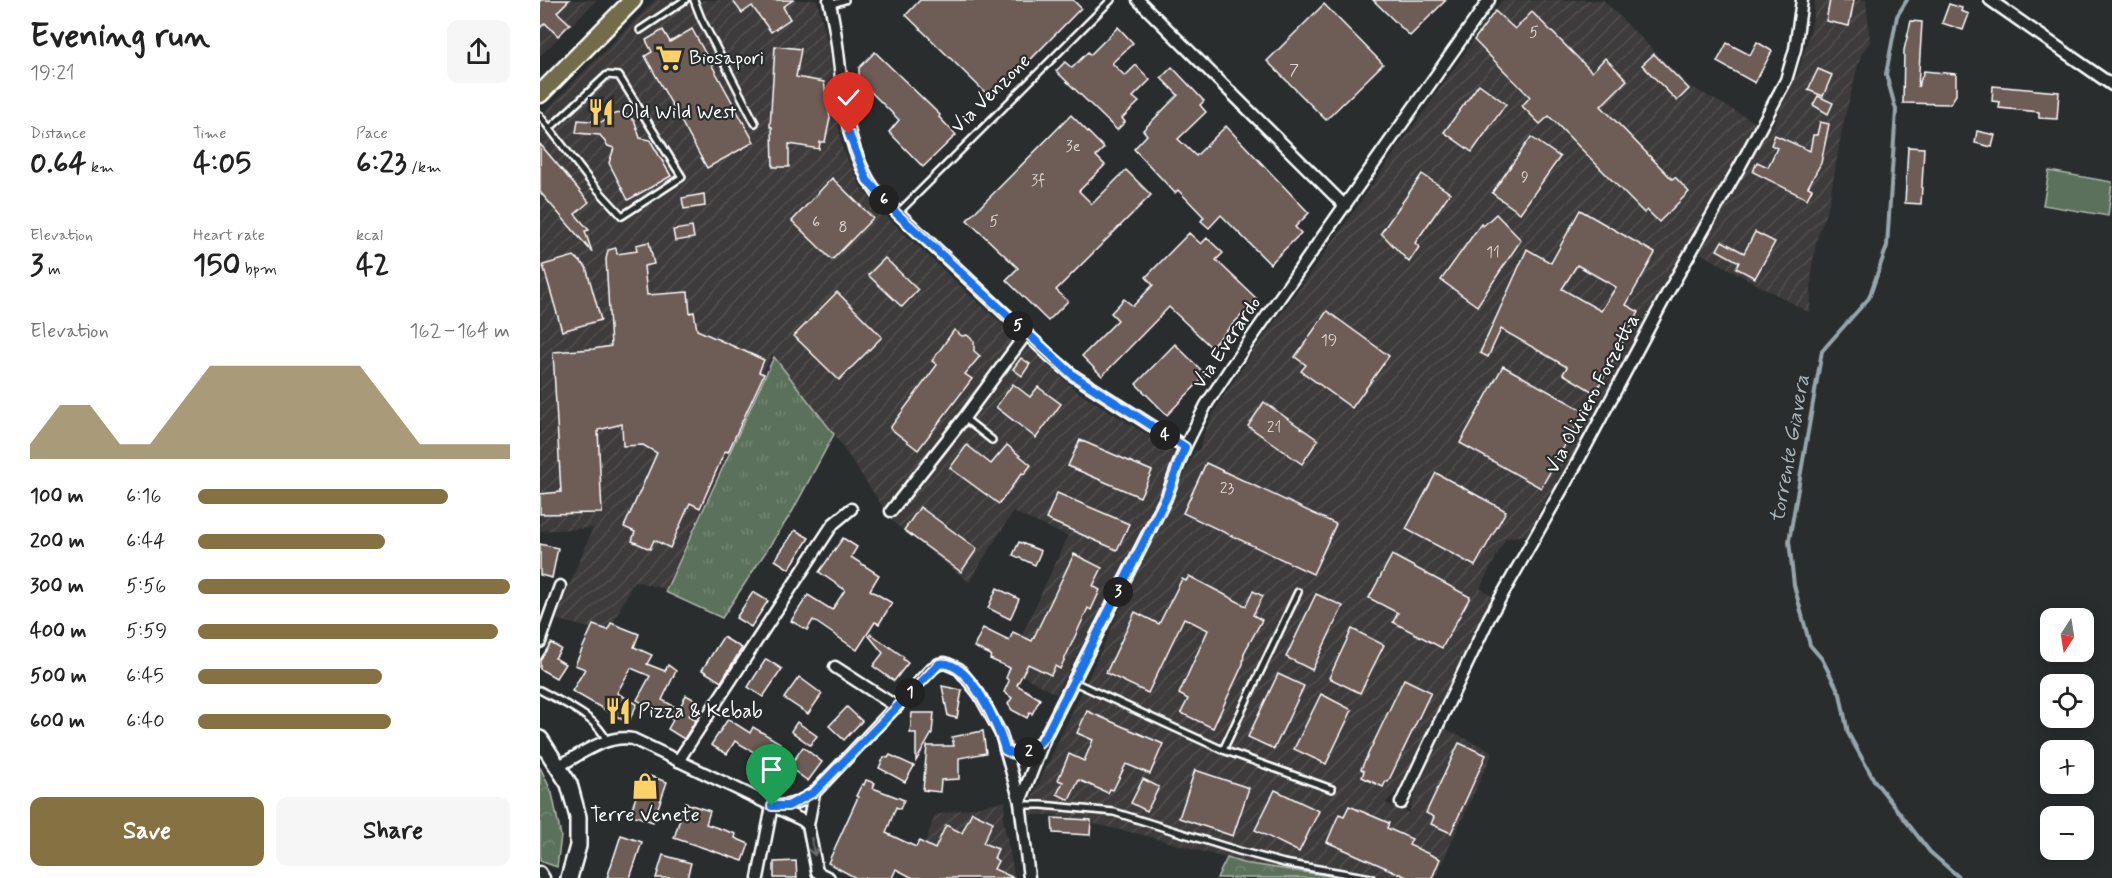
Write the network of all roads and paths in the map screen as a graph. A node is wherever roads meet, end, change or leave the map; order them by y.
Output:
1 (633, 0) edge
2 (685, 0) edge
3 (694, 0) edge
4 (845, 0) edge
5 (1111, 0) edge
6 (1138, 0) edge
7 (1488, 0) edge
8 (1802, 0) edge
9 (1990, 0) edge
10 (830, 3) edge
11 (640, 30) dead end
12 (2112, 85) edge
13 (540, 94) edge
14 (540, 116) edge
15 (755, 123) dead end
16 (550, 128) junction
17 (1345, 206) junction
18 (897, 214) junction
19 (1026, 334) junction
20 (964, 418) junction
21 (992, 440) dead end
22 (1185, 447) junction
23 (851, 509) dead end
24 (891, 512) dead end
25 (560, 586) dead end
26 (1298, 592) dead end
27 (540, 642) edge
28 (835, 667) dead end
29 (1072, 682) junction
30 (540, 690) edge
31 (897, 707) junction
32 (1046, 735) junction
33 (540, 739) edge
34 (607, 741) junction
35 (1005, 750) junction
36 (1223, 750) junction
37 (678, 761) junction
38 (559, 766) junction
39 (1332, 789) dead end
40 (814, 792) junction
41 (1401, 803) dead end
42 (1020, 804) junction
43 (772, 806) junction
44 (808, 825) junction
45 (540, 872) edge
46 (544, 878) edge
47 (568, 878) edge
48 (758, 878) edge
49 (829, 878) edge
50 (1029, 878) edge
51 (1371, 878) edge

1 - 13 main road
2 - 11 lane
3 - 15 lane
4 - 10 lane
5 - 18 lane, Via Venzone
6 - 17 street
7 - 17 street, Via Everardo
8 - 41 street, Via Oliviero Forzetta
9 - 12 street
10 - 18 street
14 - 16 lane
16 - 16 lane
17 - 22 street, Via Everardo
18 - 19 street
19 - 20 street
19 - 22 street
20 - 21 lane
20 - 24 street
22 - 29 street, Via Everardo
23 - 37 street
25 - 27 street
26 - 36 lane
28 - 31 street
29 - 32 street, Via Everardo
29 - 36 lane
30 - 34 lane
31 - 35 street
31 - 40 street
32 - 35 street, Via Everardo
32 - 42 street, Via Everardo
33 - 38 street
34 - 37 street
34 - 38 street
35 - 42 street
36 - 39 lane
37 - 43 street
38 - 47 street
40 - 43 street
40 - 44 street
42 - 50 street
42 - 51 lane
43 - 44 street
43 - 48 street
44 -> 49 street
45 - 46 street

